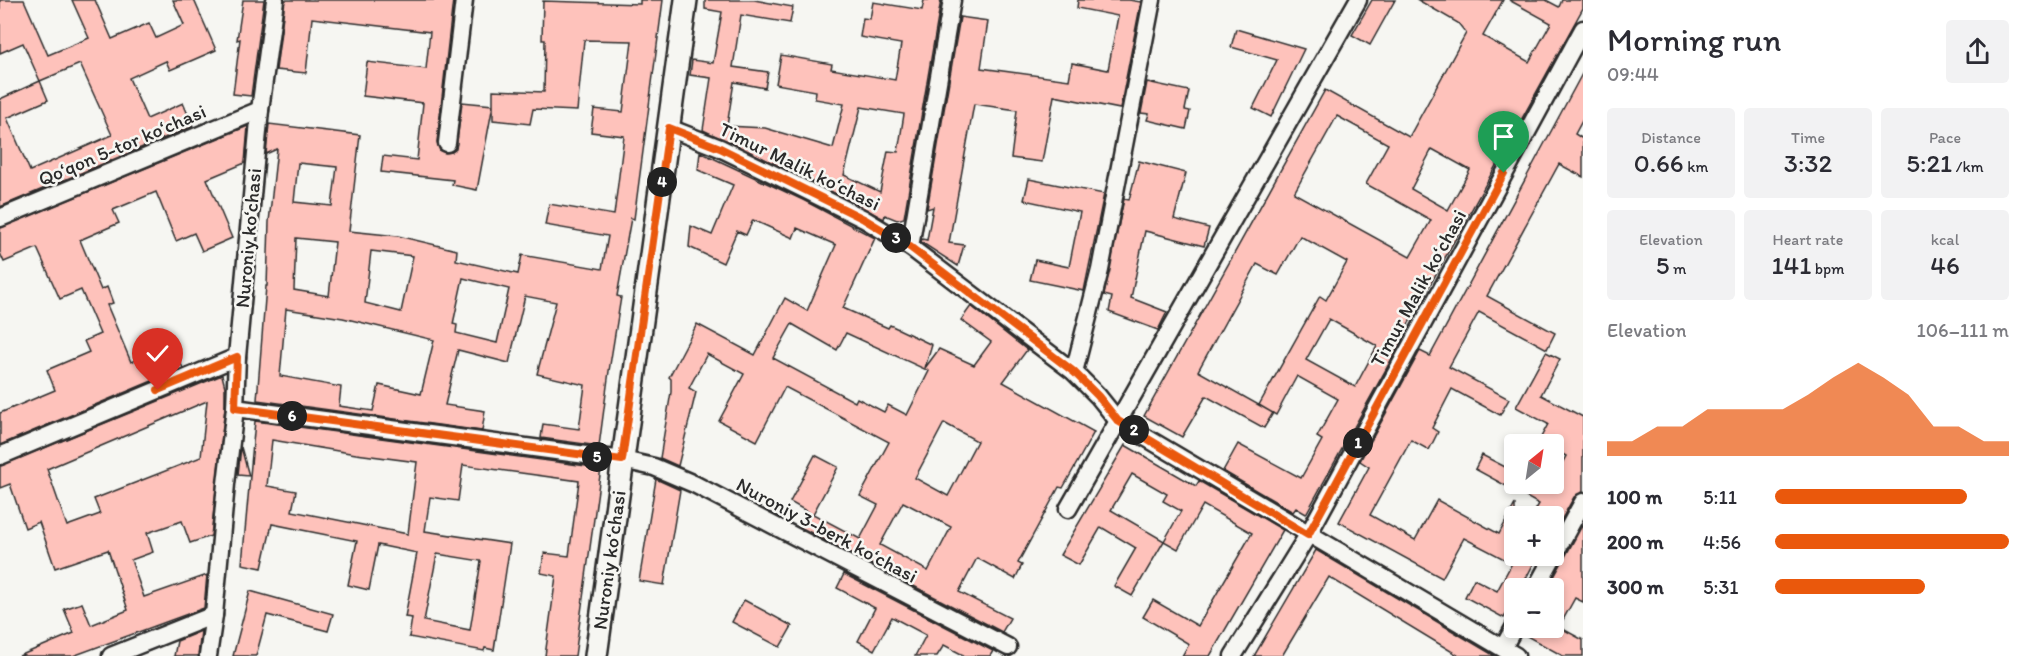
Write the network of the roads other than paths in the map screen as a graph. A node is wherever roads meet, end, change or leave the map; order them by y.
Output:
1 (275, 0) edge
2 (464, 0) edge
3 (687, 0) edge
4 (952, 0) edge
5 (1152, 0) edge
6 (1358, 0) edge
7 (1583, 29) edge
8 (260, 110) junction
9 (669, 128) junction
10 (447, 143) dead end
11 (0, 218) edge
12 (910, 247) junction
13 (237, 357) junction
14 (1074, 372) junction
15 (235, 408) junction
16 (1118, 421) junction
17 (0, 456) edge
18 (622, 460) junction
19 (1583, 502) edge
20 (1068, 509) dead end
21 (1308, 535) junction
22 (1564, 537) edge
23 (214, 615) junction
24 (1008, 647) dead end
25 (1509, 652) edge
26 (111, 656) edge
27 (208, 656) edge
28 (596, 656) edge
29 (1233, 656) edge

1 - 8 street, Nuroniy koʻchasi
2 - 10 street
3 - 9 street, Nuroniy koʻchasi
4 - 12 street
5 - 14 street
6 - 16 street
7 - 21 street, Timur Malik koʻchasi
8 - 11 street, Qoʻqon 5-tor koʻchasi
8 - 13 street, Nuroniy koʻchasi
9 - 12 street, Timur Malik koʻchasi
9 - 18 street, Nuroniy koʻchasi
12 - 14 street, Timur Malik koʻchasi
13 - 15 street, Nuroniy koʻchasi
13 - 17 street
14 - 16 street, Timur Malik koʻchasi
15 - 18 street, Nuroniy 3-berk koʻchasi
15 - 23 street, Nuroniy koʻchasi
16 - 20 street
16 - 21 street, Timur Malik koʻchasi
18 - 24 street, Nuroniy 3-berk koʻchasi
18 - 28 street, Nuroniy koʻchasi
19 - 22 street
21 - 25 street, Timur Malik koʻchasi
21 - 29 street, Timur Malik koʻchasi
23 - 26 street
23 - 27 street, Nuroniy koʻchasi

